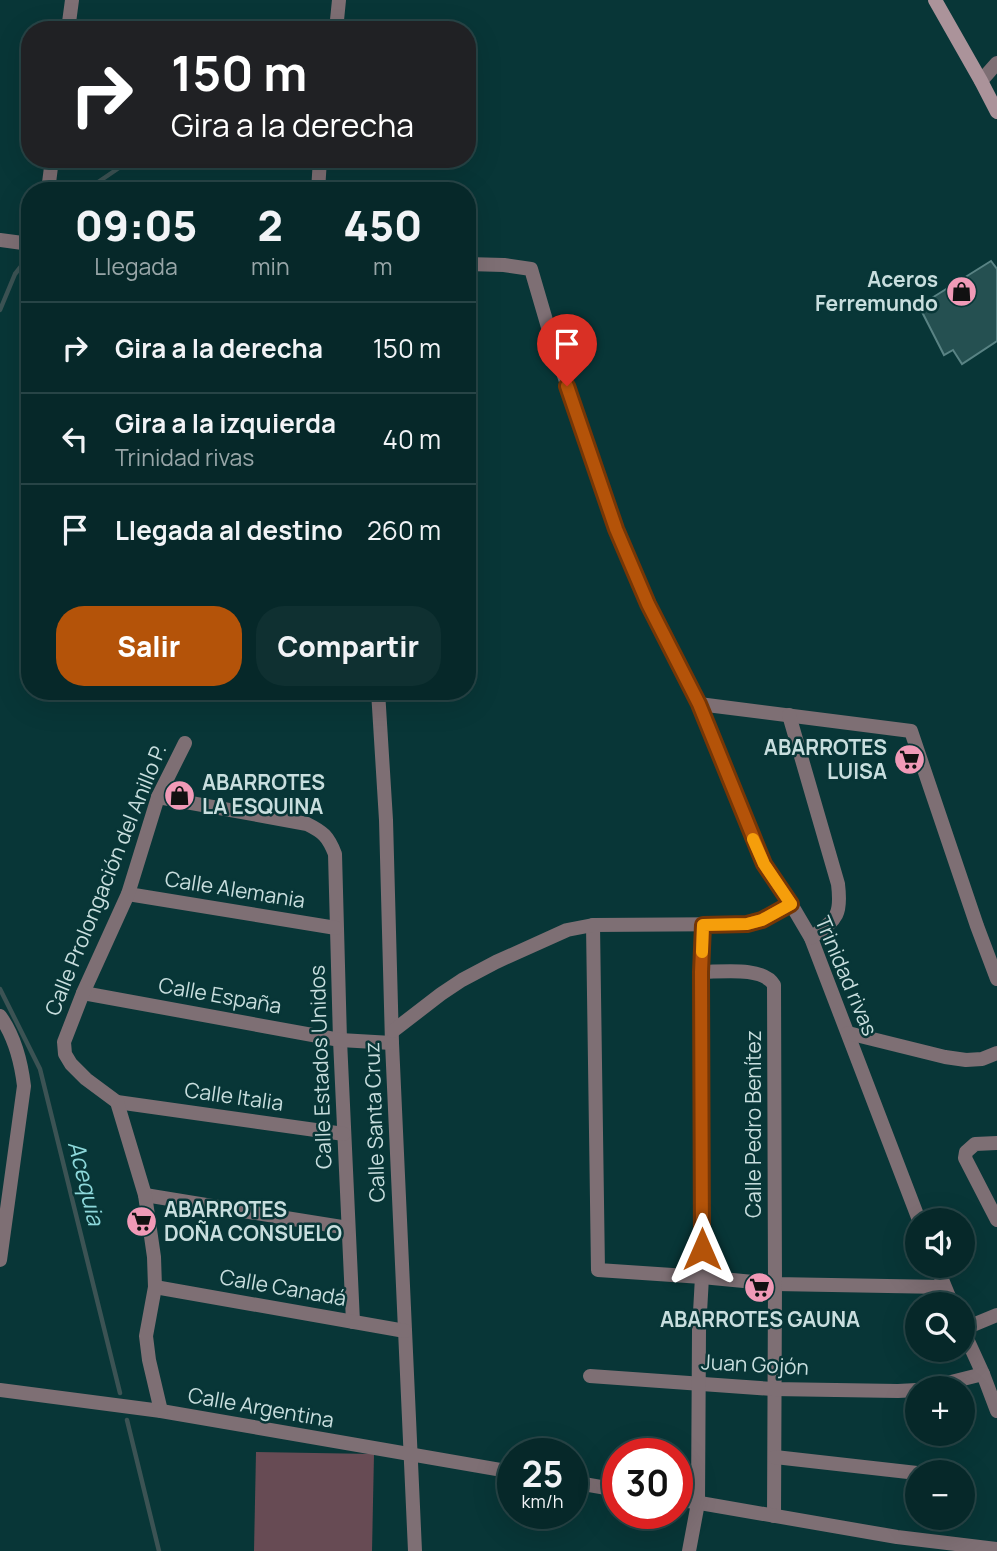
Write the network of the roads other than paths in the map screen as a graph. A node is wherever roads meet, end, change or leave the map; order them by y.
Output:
1 (72, 0) edge
2 (340, 0) edge
3 (935, 0) edge
4 (69, 21) edge
5 (337, 21) edge
6 (997, 63) edge
7 (981, 81) junction
8 (997, 112) edge
9 (0, 240) edge
10 (21, 243) edge
11 (476, 265) edge
12 (379, 700) edge
13 (699, 704) junction
14 (789, 715) junction
15 (185, 743) dead end
16 (158, 797) junction
17 (128, 894) junction
18 (791, 904) junction
19 (593, 925) junction
20 (703, 925) junction
21 (336, 928) junction
22 (811, 938) junction
23 (701, 972) junction
24 (997, 979) edge
25 (83, 993) junction
26 (0, 1016) edge
27 (67, 1032) joint
28 (848, 1033) junction
29 (392, 1037) junction
30 (340, 1040) junction
31 (997, 1053) edge
32 (117, 1102) junction
33 (344, 1134) junction
34 (997, 1143) edge
35 (145, 1195) junction
36 (914, 1208) edge
37 (997, 1220) edge
38 (348, 1227) junction
39 (0, 1260) edge
40 (702, 1277) junction
41 (941, 1278) edge
42 (775, 1284) junction
43 (155, 1287) junction
44 (944, 1287) junction
45 (946, 1292) edge
46 (997, 1315) edge
47 (353, 1322) junction
48 (975, 1323) edge
49 (405, 1331) junction
50 (975, 1356) edge
51 (983, 1374) junction
52 (590, 1376) dead end
53 (975, 1376) edge
54 (699, 1383) junction
55 (773, 1389) junction
56 (0, 1390) edge
57 (905, 1390) edge
58 (162, 1411) junction
59 (997, 1411) edge
60 (411, 1456) junction
61 (775, 1458) junction
62 (497, 1469) edge
63 (905, 1472) edge
64 (693, 1502) edge
65 (698, 1503) junction
66 (774, 1516) junction
67 (895, 1544) edge
68 (997, 1549) edge
69 (415, 1551) edge
70 (689, 1551) edge

1 - 4 street
2 - 5 street
3 - 7 main road
6 - 7 street
7 - 8 main road
9 - 10 street
11 - 13 street, Trinidad rivas
12 - 29 street, Calle Santa Cruz
13 - 14 street
13 - 18 street, Trinidad rivas
14 - 22 street
14 - 24 street
15 - 16 street, Calle Prolongación del Anillo P.
16 - 17 street, Calle Prolongación del Anillo P.
16 - 21 street, Calle Estados Unidos
17 - 21 street, Calle Alemania
17 - 25 street, Calle Prolongación del Anillo P.
18 - 20 street
18 - 22 street, Trinidad rivas
19 - 20 street
19 - 29 street
19 - 40 street
20 - 23 street
21 - 30 street, Calle Estados Unidos
22 - 28 street, Trinidad rivas
23 - 40 street
23 - 42 street, Calle Pedro Benítez
25 - 27 street, Calle Prolongación del Anillo P.
25 - 30 street, Calle España
26 - 39 street
27 - 32 street, Calle Italia
28 - 31 street
28 - 36 street, Trinidad rivas
29 - 30 street, Calle España
29 - 49 street, Calle Santa Cruz
30 - 33 street, Calle Estados Unidos
32 - 33 street, Calle Italia
32 - 35 street
33 - 38 street, Calle Estados Unidos
34 - 37 street
35 - 38 street
35 - 43 street
38 - 47 street, Calle Estados Unidos
40 - 42 street
40 - 54 street
41 - 44 street
42 - 44 street
42 - 55 street, Calle Pedro Benítez
43 - 47 street, Calle Canadá
43 - 58 street
44 - 45 street
46 - 48 street
47 - 49 street, Calle Canadá
49 - 60 street, Calle Santa Cruz
50 - 51 street
51 - 53 street
51 - 59 street
52 - 54 street, Juan Gojón
54 - 55 street, Juan Gojón
54 - 65 street
55 - 57 street, Juan Gojón
55 - 61 street, Calle Pedro Benítez
56 - 58 street, Calle Argentina
58 - 60 street, Calle Argentina
60 - 62 street, Calle Argentina
60 - 69 street, Calle Santa Cruz
61 - 63 street
61 - 66 street, Calle Pedro Benítez
64 - 65 street
65 - 66 street
65 - 70 street
66 - 67 street
67 - 68 street

